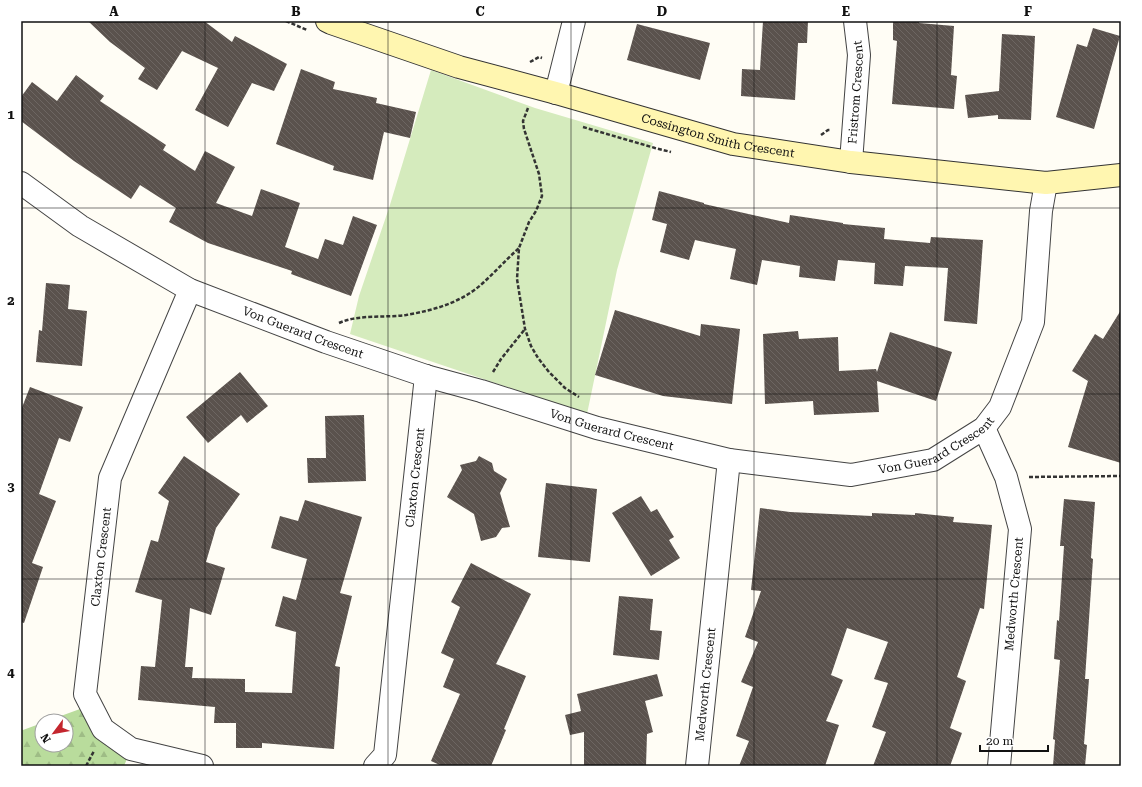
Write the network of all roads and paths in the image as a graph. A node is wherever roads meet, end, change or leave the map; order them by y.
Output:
1 (327, 21) edge
2 (574, 21) edge
3 (856, 21) edge
4 (525, 64) dead end
5 (562, 66) junction
6 (556, 93) junction
7 (528, 108) dead end
8 (853, 134) junction
9 (818, 136) dead end
10 (852, 162) junction
11 (1121, 175) edge
12 (21, 183) edge
13 (1046, 183) junction
14 (520, 248) junction
15 (190, 290) junction
16 (525, 329) junction
17 (326, 342) junction
18 (426, 376) junction
19 (481, 391) junction
20 (597, 428) junction
21 (984, 428) junction
22 (729, 460) junction
23 (1121, 476) edge
24 (1025, 477) dead end
25 (202, 766) edge
26 (375, 766) edge
27 (698, 766) edge
28 (999, 766) edge

1 - 6 street, Cossington Smith Crescent
2 - 5 street
3 - 8 street, Fristrom Crescent
4 - 5 path
5 - 6 street
6 - 10 street, Cossington Smith Crescent
7 - 14 path
8 - 9 path
8 - 10 street, Fristrom Crescent
10 - 13 street, Cossington Smith Crescent
11 - 13 street, Cossington Smith Crescent
12 - 15 street, Von Guerard Crescent
13 - 21 street, Von Guerard Crescent
14 - 16 path
14 - 17 path
15 - 17 street, Von Guerard Crescent
15 - 25 street, Claxton Crescent
16 - 19 path
16 - 20 path
17 - 18 street, Von Guerard Crescent
18 - 19 street, Von Guerard Crescent
18 - 26 street, Claxton Crescent
19 - 20 street, Von Guerard Crescent
20 - 22 street, Von Guerard Crescent
21 - 22 street, Von Guerard Crescent
21 - 28 street, Medworth Crescent
22 - 27 street, Medworth Crescent
23 - 24 path

